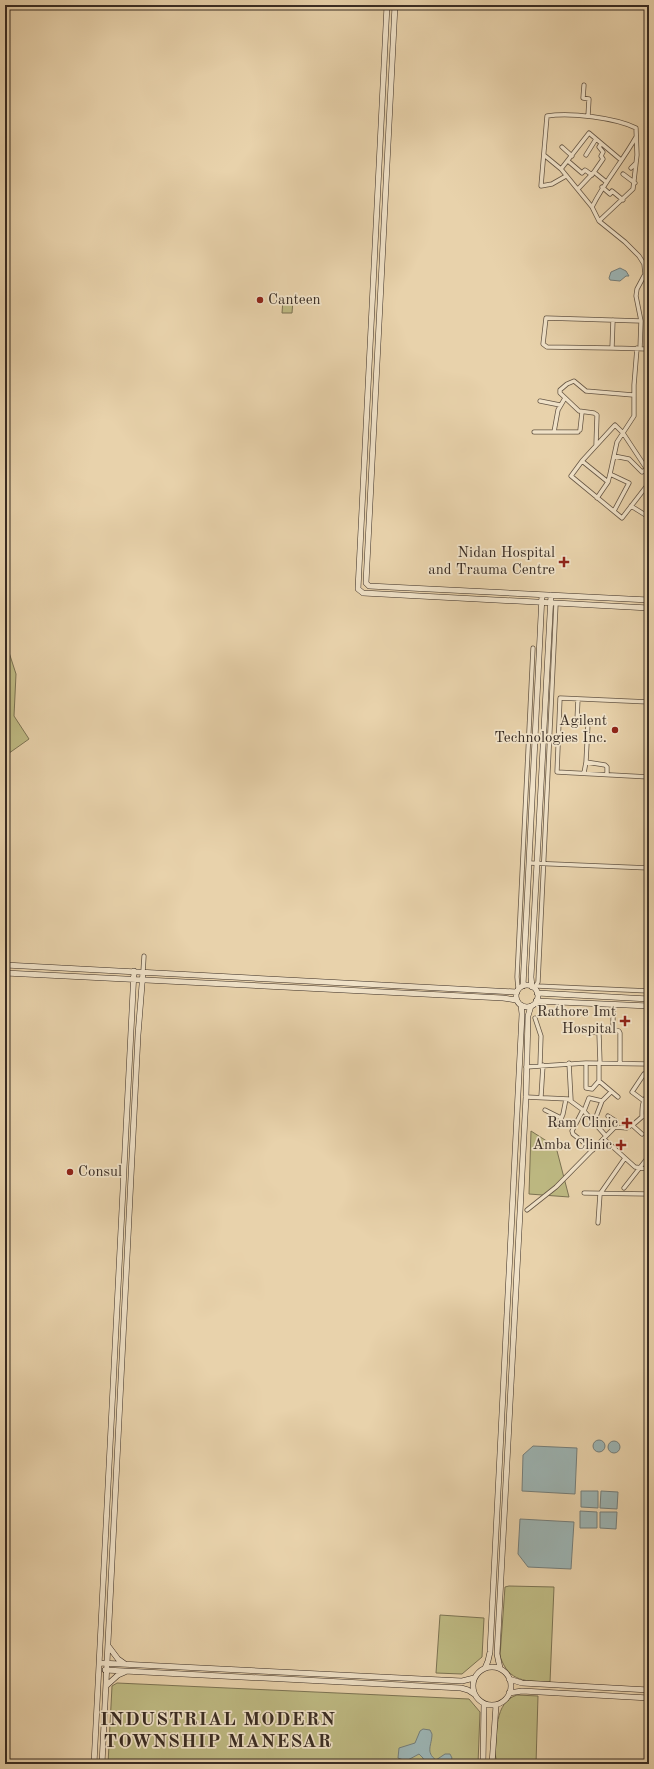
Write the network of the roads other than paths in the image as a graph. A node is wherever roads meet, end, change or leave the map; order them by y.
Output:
1 (387, 5) edge
2 (395, 5) edge
3 (584, 85) dead end
4 (588, 116) junction
5 (636, 136) junction
6 (596, 139) junction
7 (601, 144) junction
8 (562, 147) dead end
9 (544, 155) junction
10 (586, 155) dead end
11 (572, 156) junction
12 (621, 160) junction
13 (568, 161) junction
14 (636, 163) junction
15 (631, 168) dead end
16 (561, 169) junction
17 (593, 173) junction
18 (623, 174) dead end
19 (566, 176) junction
20 (605, 181) junction
21 (635, 183) junction
22 (602, 187) junction
23 (578, 189) junction
24 (623, 200) junction
25 (592, 207) junction
26 (599, 221) junction
27 (613, 320) junction
28 (641, 321) junction
29 (612, 348) junction
30 (638, 349) junction
31 (649, 349) edge
32 (634, 395) junction
33 (565, 398) junction
34 (540, 401) dead end
35 (560, 405) junction
36 (582, 412) junction
37 (534, 432) dead end
38 (554, 432) junction
39 (623, 433) junction
40 (596, 446) junction
41 (614, 456) junction
42 (582, 461) junction
43 (648, 471) edge
44 (610, 474) junction
45 (608, 482) junction
46 (649, 483) edge
47 (597, 498) junction
48 (631, 506) junction
49 (614, 511) junction
50 (647, 516) dead end
51 (367, 585) junction
52 (358, 589) junction
53 (542, 595) junction
54 (551, 595) junction
55 (649, 600) edge
56 (542, 603) junction
57 (549, 604) junction
58 (556, 604) junction
59 (649, 608) edge
60 (535, 683) junction
61 (578, 699) junction
62 (649, 702) edge
63 (586, 762) junction
64 (584, 773) junction
65 (607, 774) junction
66 (649, 777) edge
67 (529, 863) junction
68 (536, 863) junction
69 (543, 863) junction
70 (649, 868) edge
71 (144, 956) dead end
72 (5, 965) edge
73 (134, 972) junction
74 (143, 972) junction
75 (5, 973) edge
76 (133, 980) junction
77 (142, 981) junction
78 (535, 988) junction
79 (519, 989) junction
80 (649, 991) edge
81 (649, 999) edge
82 (516, 1000) junction
83 (536, 1001) junction
84 (521, 1005) junction
85 (531, 1006) junction
86 (649, 1006) edge
87 (612, 1009) dead end
88 (535, 1018) dead end
89 (581, 1030) dead end
90 (131, 1034) junction
91 (138, 1035) junction
92 (586, 1063) junction
93 (599, 1063) junction
94 (569, 1064) junction
95 (620, 1064) junction
96 (649, 1064) edge
97 (542, 1065) junction
98 (526, 1066) junction
99 (644, 1074) dead end
100 (599, 1081) junction
101 (611, 1092) junction
102 (649, 1095) edge
103 (526, 1096) junction
104 (541, 1097) junction
105 (618, 1097) dead end
106 (568, 1099) junction
107 (602, 1101) junction
108 (644, 1101) junction
109 (545, 1110) dead end
110 (584, 1111) junction
111 (517, 1116) junction
112 (525, 1116) junction
113 (608, 1116) dead end
114 (647, 1116) edge
115 (561, 1118) junction
116 (594, 1122) junction
117 (632, 1125) junction
118 (558, 1126) dead end
119 (617, 1127) junction
120 (642, 1134) dead end
121 (605, 1137) junction
122 (593, 1150) junction
123 (649, 1156) edge
124 (626, 1158) junction
125 (639, 1169) junction
126 (649, 1169) edge
127 (624, 1188) dead end
128 (584, 1193) dead end
129 (600, 1194) junction
130 (649, 1194) edge
131 (526, 1210) dead end
132 (598, 1223) dead end
133 (105, 1567) junction
134 (112, 1568) junction
135 (108, 1646) junction
136 (100, 1663) junction
137 (107, 1663) junction
138 (126, 1664) junction
139 (485, 1668) junction
140 (500, 1668) junction
141 (99, 1670) junction
142 (107, 1670) junction
143 (126, 1672) junction
144 (474, 1678) junction
145 (509, 1679) junction
146 (106, 1686) junction
147 (649, 1690) edge
148 (509, 1693) junction
149 (474, 1694) junction
150 (649, 1698) edge
151 (484, 1704) junction
152 (496, 1705) junction
153 (94, 1764) edge
154 (102, 1764) edge
155 (483, 1764) edge
156 (492, 1764) edge

1 - 52 street
2 - 51 street
3 - 4 street
4 - 5 street
4 - 9 street
5 - 12 street
5 - 14 street
6 - 7 street
6 - 10 street
6 - 11 street
7 - 12 street
7 - 17 street
8 - 11 street
9 - 16 street
9 - 19 street
11 - 13 street
12 - 20 street
13 - 16 street
13 - 17 street
14 - 15 street
14 - 21 street
16 - 19 street
17 - 20 street
17 - 23 street
18 - 21 street
19 - 23 street
20 - 22 street
21 - 24 street
22 - 24 street
22 - 25 street
23 - 25 street
24 - 26 street
25 - 26 street
26 - 28 street
27 - 28 street
27 - 29 street
27 - 29 street
28 - 30 street
29 - 30 street
30 - 31 street
30 - 32 street
32 - 33 street
32 - 39 street
33 - 35 street
33 - 36 street
34 - 35 street
35 - 38 street
36 - 38 street
36 - 40 street
37 - 38 street
39 - 40 street
39 - 41 street
39 - 43 street
40 - 42 street
41 - 43 street
41 - 44 street
42 - 45 street
42 - 47 street
44 - 45 street
44 - 49 street
45 - 47 street
46 - 48 street
47 - 49 street
48 - 49 street
48 - 50 street
51 - 52 street
51 - 53 street
52 - 56 street
53 - 54 street
53 - 56 street
54 - 55 street
54 - 57 street
56 - 57 street
56 - 60 street
57 - 58 street
57 - 68 street
58 - 59 street
58 - 69 street
60 - 67 street
60 - 79 street
61 - 62 street
61 - 63 street
61 - 64 street
63 - 64 street
63 - 65 street
64 - 65 street
65 - 66 street
67 - 68 street
67 - 79 street
68 - 69 street
68 - 78 street
69 - 70 street
69 - 78 street
71 - 74 street
72 - 73 street
73 - 74 street
73 - 76 street
74 - 77 street
74 - 79 street
75 - 76 street
76 - 77 street
76 - 90 street
77 - 82 street
77 - 91 street
78 - 79 street
78 - 80 street
78 - 81 street
78 - 83 street
79 - 82 street
82 - 84 street
83 - 85 street
83 - 86 street
84 - 85 street
84 - 111 street
85 - 98 street
87 - 95 street
88 - 97 street
89 - 93 street
90 - 91 street
90 - 133 street
91 - 134 street
92 - 93 street
92 - 94 street
92 - 100 street
93 - 95 street
93 - 100 street
94 - 97 street
94 - 106 street
95 - 96 street
97 - 98 street
97 - 104 street
98 - 103 street
99 - 108 street
100 - 101 street
101 - 105 street
101 - 107 street
102 - 108 street
103 - 104 street
103 - 112 street
104 - 106 street
106 - 110 street
106 - 115 street
107 - 110 street
107 - 116 street
108 - 114 street
109 - 115 street
110 - 116 street
110 - 122 street
111 - 112 street
111 - 139 street
112 - 140 street
113 - 119 street
114 - 117 street
115 - 118 street
116 - 121 street
117 - 119 street
117 - 120 street
119 - 121 street
121 - 122 street
121 - 124 street
122 - 131 street
123 - 125 street
124 - 125 street
124 - 129 street
125 - 126 street
125 - 127 street
128 - 129 street
129 - 130 street
129 - 132 street
133 - 134 street
133 - 136 street
134 - 135 street
135 - 137 street
135 - 138 street
136 - 137 street
136 - 141 street
137 - 138 street
137 - 142 street
138 - 144 street
139 - 140 street
139 - 144 street
140 - 145 street
141 - 142 street
141 - 153 street
142 - 143 street
142 - 146 street
143 - 146 street
143 - 149 street
144 - 149 street
145 - 147 street
145 - 148 street
146 - 154 street
148 - 150 street
148 - 152 street
149 - 151 street
151 - 152 street
151 - 155 street
152 - 156 street

